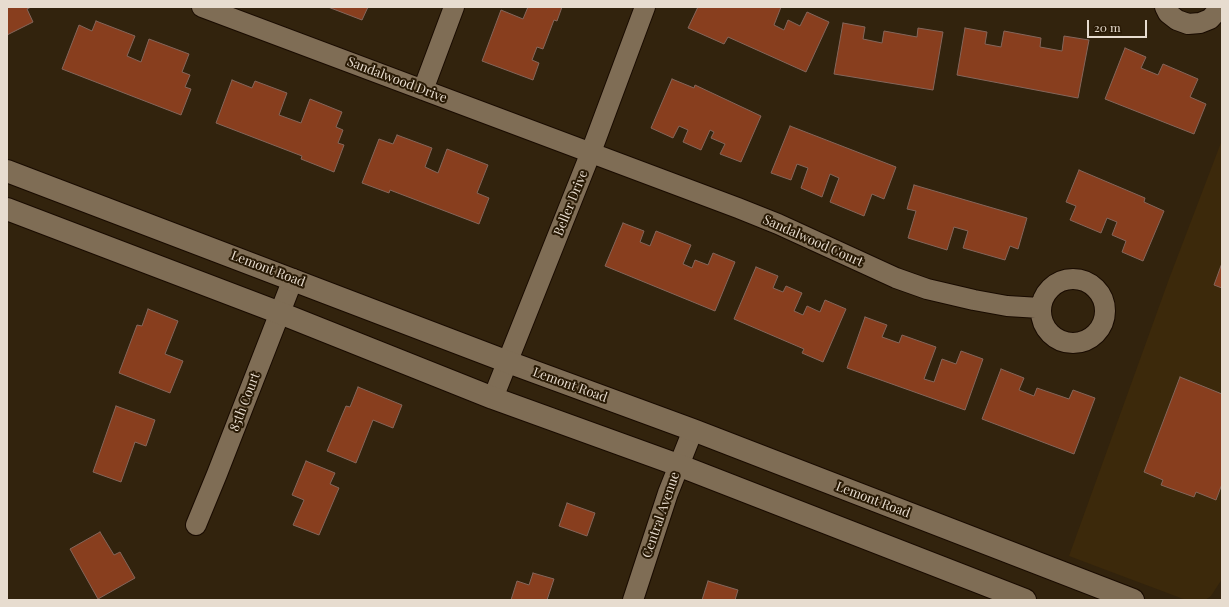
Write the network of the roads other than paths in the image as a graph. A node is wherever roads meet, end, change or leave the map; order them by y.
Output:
1 (202, 7) edge
2 (454, 7) edge
3 (645, 7) edge
4 (1165, 7) edge
5 (1221, 7) edge
6 (423, 90) junction
7 (591, 152) junction
8 (7, 171) edge
9 (7, 209) edge
10 (293, 279) junction
11 (1040, 308) dead end
12 (280, 313) junction
13 (508, 362) junction
14 (493, 398) junction
15 (693, 430) junction
16 (678, 465) junction
17 (196, 525) dead end
18 (633, 600) edge
19 (1025, 600) edge
20 (1133, 600) edge

1 - 6 street, Sandalwood Drive
2 - 6 street
3 - 7 street, Beller Drive
4 - 5 street
6 - 7 street, Sandalwood Drive
7 - 11 street, Sandalwood Court
7 - 13 street, Beller Drive
8 - 10 main road, Lemont Road
9 - 12 main road
10 - 12 street, 85th Court
10 - 13 main road, Lemont Road
12 - 14 main road
12 - 17 street, 85th Court
13 - 14 street, Beller Drive
13 - 15 main road, Lemont Road
14 - 16 main road
15 - 16 street, Central Avenue
15 - 20 main road, Lemont Road
16 - 18 street, Central Avenue
16 - 19 main road

